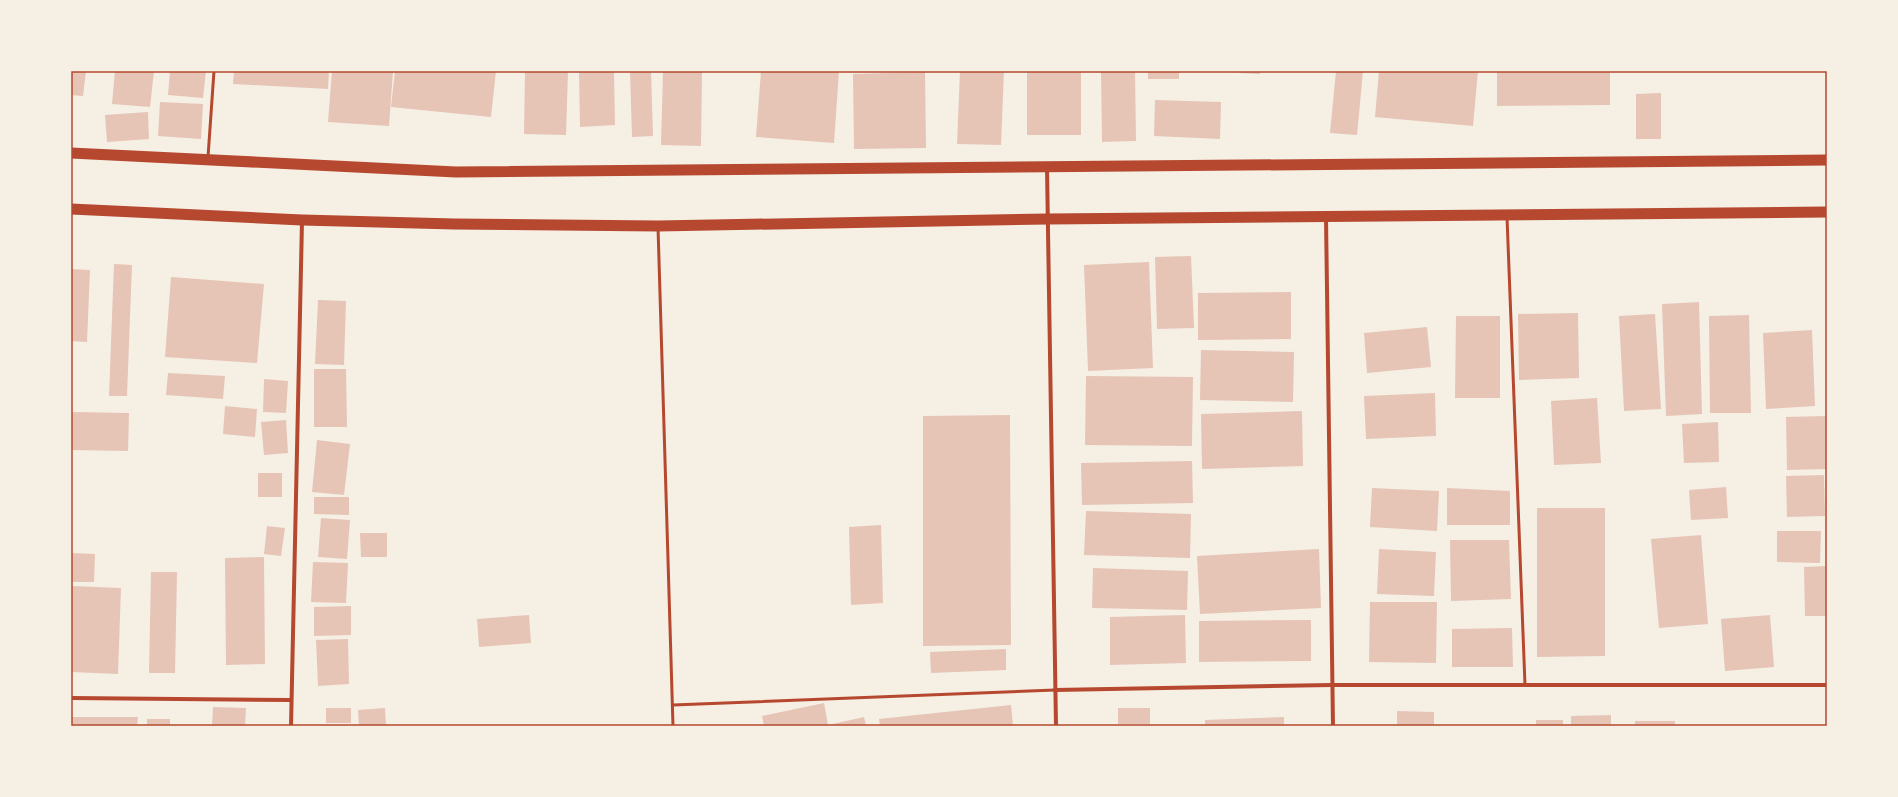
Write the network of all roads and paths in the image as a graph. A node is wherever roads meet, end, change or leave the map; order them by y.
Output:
1 (214, 71) edge
2 (71, 153) edge
3 (208, 160) junction
4 (1827, 160) edge
5 (1047, 167) junction
6 (71, 210) edge
7 (1827, 212) edge
8 (1507, 215) junction
9 (1326, 217) junction
10 (1048, 219) junction
11 (302, 220) junction
12 (658, 226) junction
13 (1332, 685) junction
14 (1525, 685) junction
15 (1827, 685) edge
16 (1055, 690) junction
17 (71, 698) edge
18 (291, 700) junction
19 (674, 705) junction
20 (291, 726) edge
21 (673, 726) edge
22 (1056, 726) edge
23 (1334, 726) edge

1 - 3 lane
2 - 3 highway
3 - 5 highway
4 - 5 highway
5 - 10 street
6 - 11 highway
7 - 8 highway
8 - 9 highway
8 - 14 lane
9 - 10 highway
9 - 13 street
10 - 12 highway
10 - 16 street
11 - 12 highway
11 - 18 street
12 - 19 lane
13 - 14 street
13 - 16 street
13 - 23 street
14 - 15 street
16 - 19 lane
16 - 22 street
17 - 18 street
18 - 20 street
19 - 21 lane

